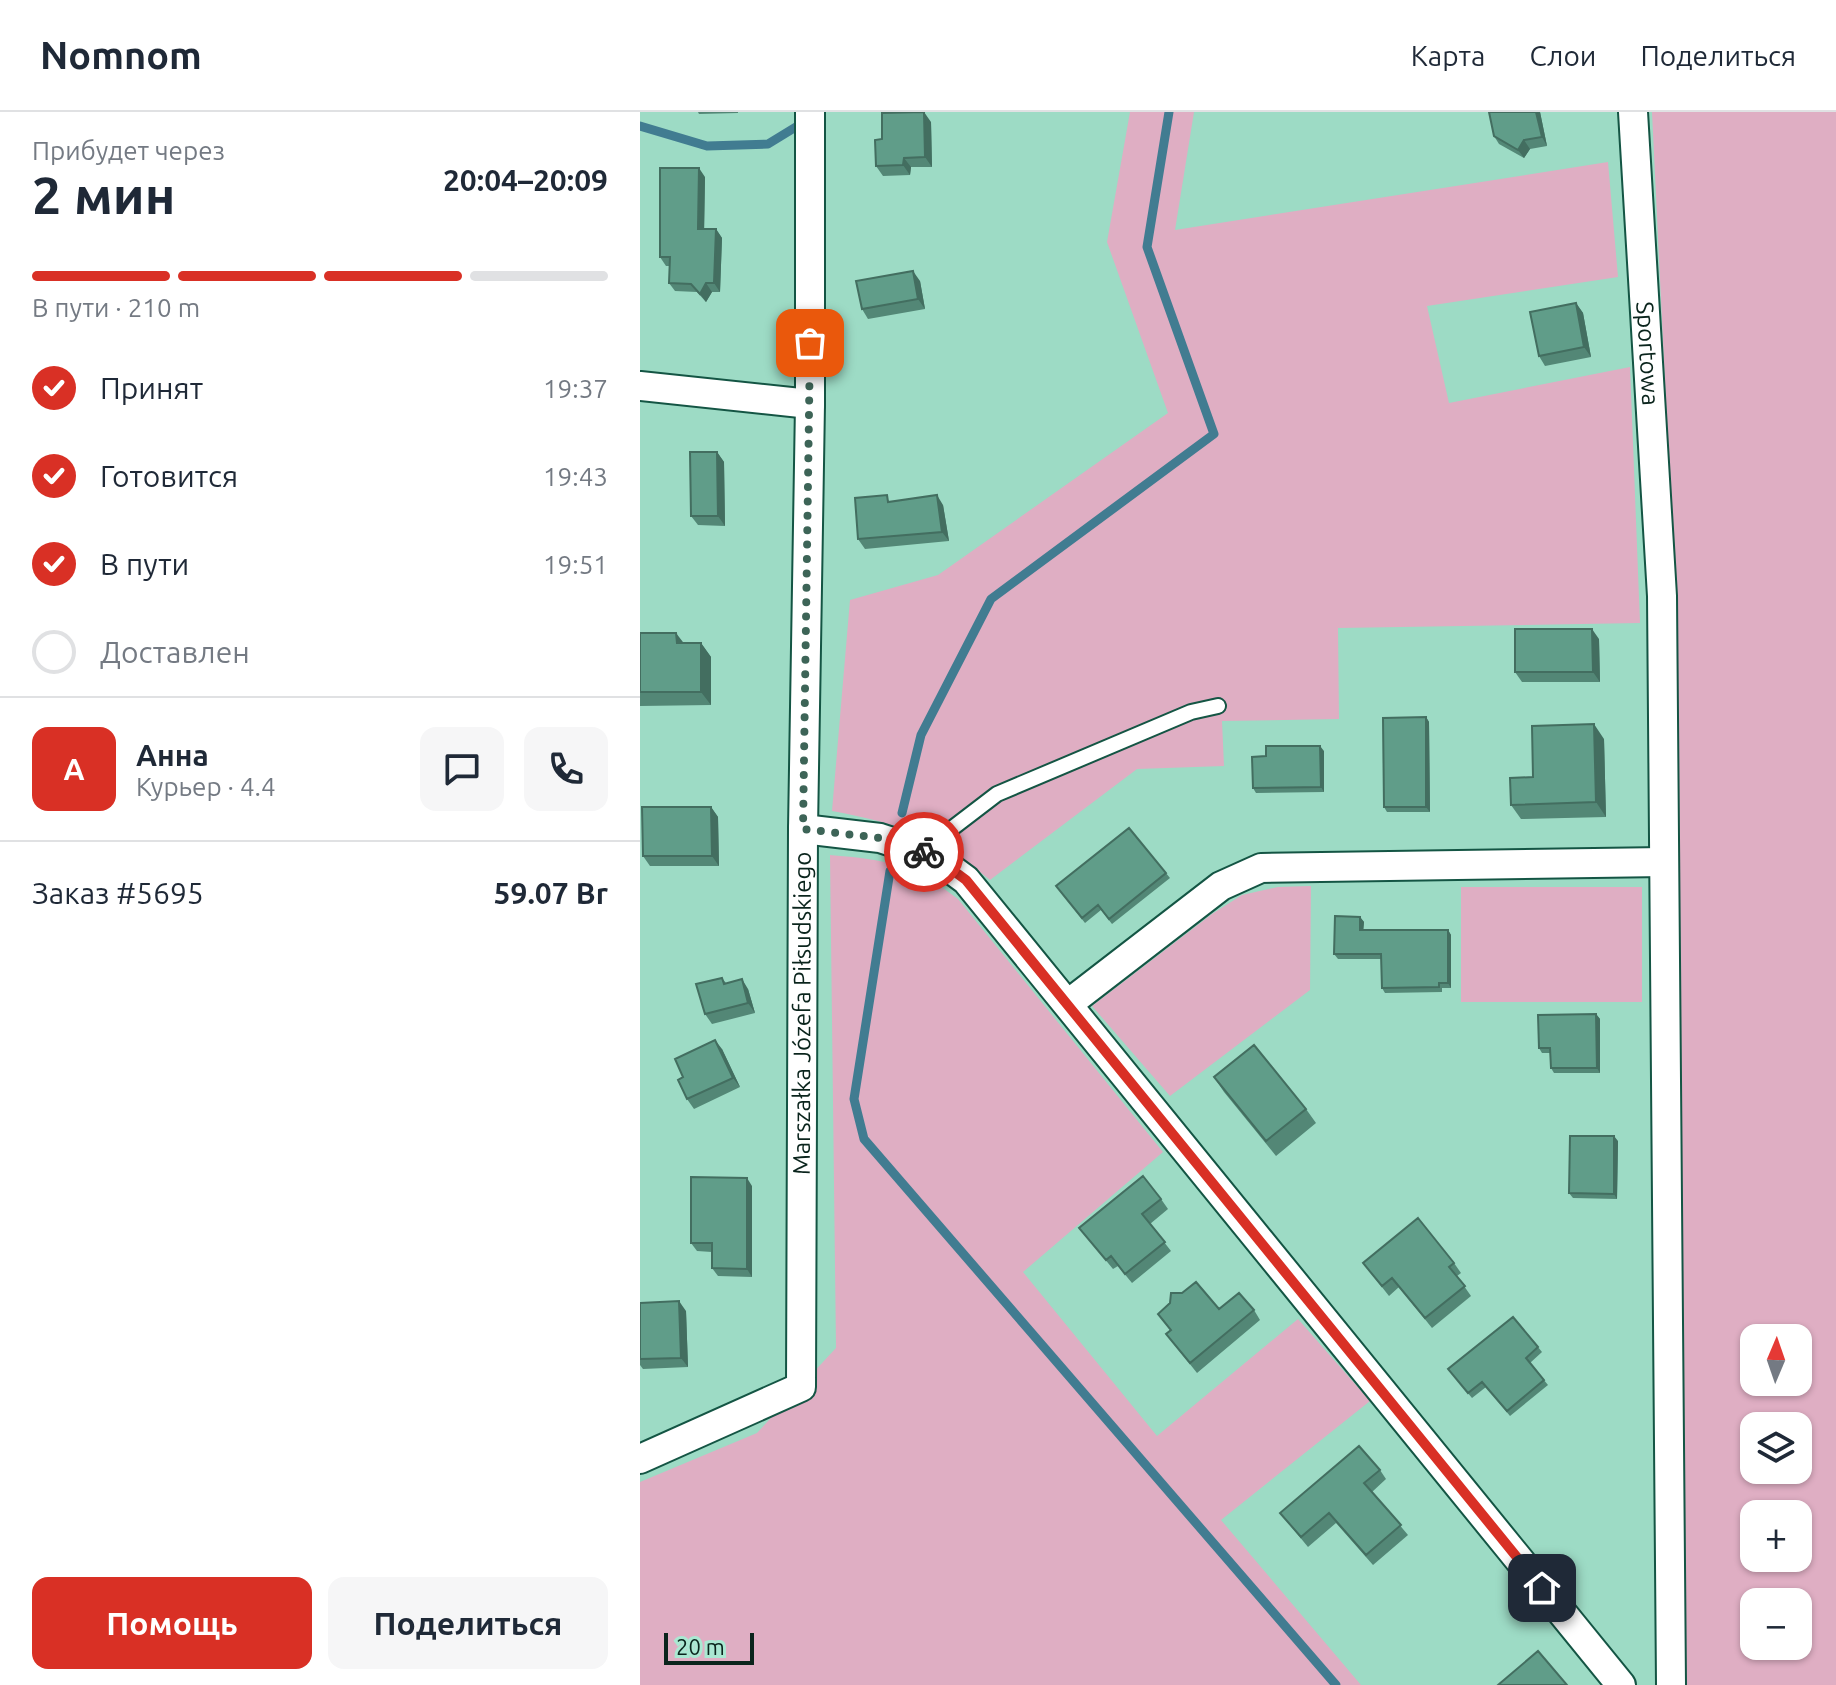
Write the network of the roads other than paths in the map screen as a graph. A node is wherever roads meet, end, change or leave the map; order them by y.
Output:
1 (810, 112) edge
2 (1633, 112) edge
3 (640, 386) edge
4 (810, 404) junction
5 (1218, 706) dead end
6 (803, 829) junction
7 (932, 855) junction
8 (1664, 862) junction
9 (1068, 1004) junction
10 (640, 1459) edge
11 (1621, 1685) edge
12 (1671, 1685) edge

1 - 4 street, Marszałka Józefa Piłsudskiego
2 - 8 street, Sportowa
3 - 4 street
4 - 6 street, Marszałka Józefa Piłsudskiego
5 - 7 lane
6 - 7 street
6 - 10 street, Marszałka Józefa Piłsudskiego
7 - 9 street
8 - 9 street
8 - 12 street, Sportowa
9 - 11 street

